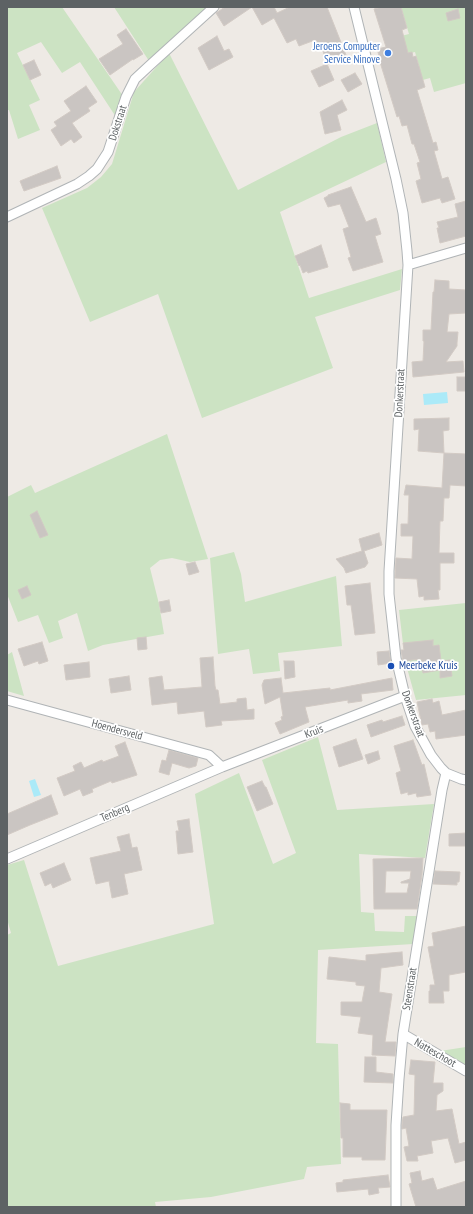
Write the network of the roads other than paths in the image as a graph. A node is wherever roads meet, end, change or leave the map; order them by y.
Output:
1 (214, 7) edge
2 (354, 7) edge
3 (7, 217) edge
4 (466, 248) edge
5 (408, 265) junction
6 (405, 696) junction
7 (7, 700) edge
8 (222, 767) junction
9 (446, 773) junction
10 (466, 780) edge
11 (7, 859) edge
12 (403, 1034) junction
13 (466, 1071) edge
14 (396, 1207) edge

1 - 3 street, Dokstraat
2 - 5 street, Donkerstraat
4 - 5 street
5 - 6 street, Donkerstraat
6 - 8 street, Kruis
6 - 9 street, Donkerstraat
7 - 8 street, Hoendersveld
8 - 11 street, Tenberg
9 - 10 street
9 - 12 street, Steenstraat
12 - 13 street, Natteschoot
12 - 14 street, Steenstraat

